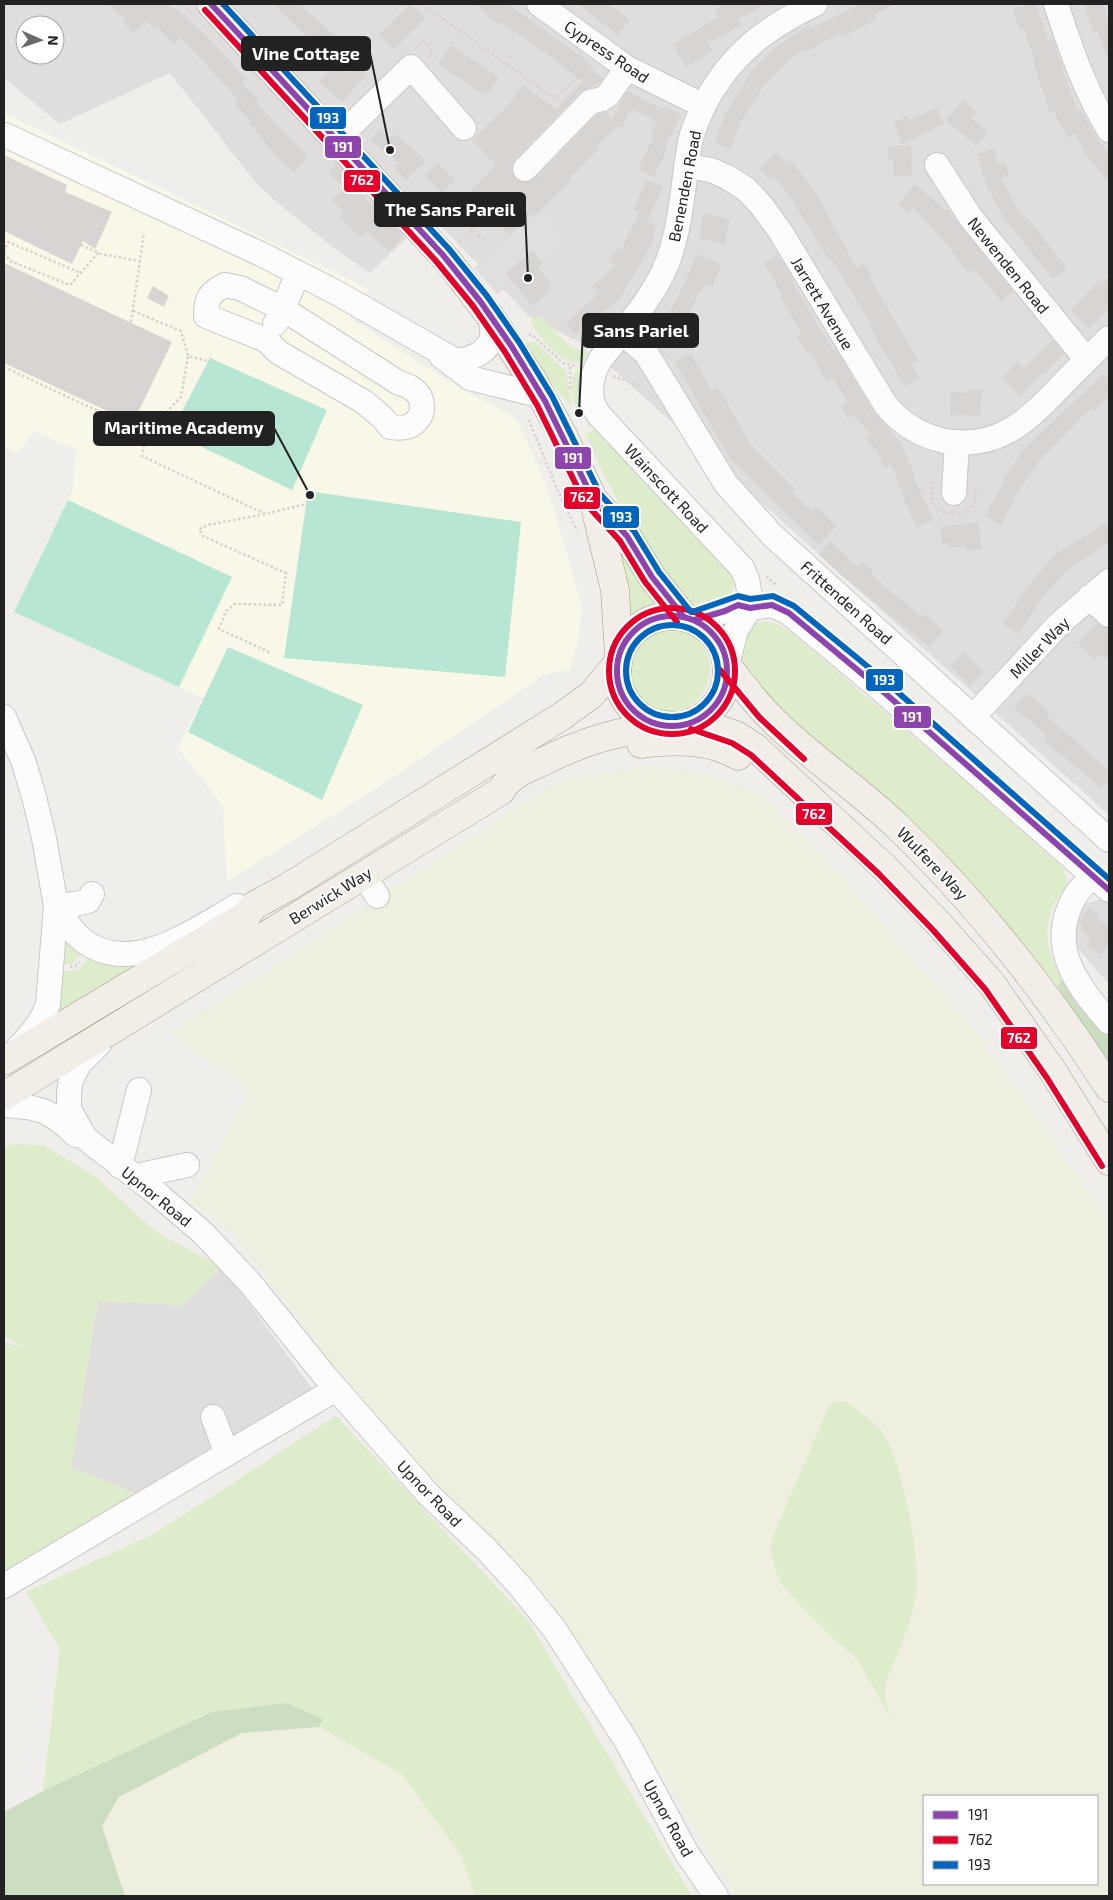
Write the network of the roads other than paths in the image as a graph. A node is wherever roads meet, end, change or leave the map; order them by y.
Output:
1 (210, 4) edge
2 (539, 4) edge
3 (815, 4) edge
4 (1056, 4) edge
5 (627, 68) junction
6 (704, 106) junction
7 (1107, 121) edge
8 (464, 128) dead end
9 (5, 135) edge
10 (336, 140) junction
11 (686, 166) junction
12 (937, 166) dead end
13 (525, 169) dead end
14 (298, 273) junction
15 (283, 309) junction
16 (490, 316) junction
17 (622, 333) junction
18 (1109, 338) edge
19 (266, 340) junction
20 (428, 346) junction
21 (1087, 360) junction
22 (596, 369) joint
23 (530, 393) junction
24 (957, 442) junction
25 (954, 485) road end
26 (593, 499) junction
27 (1109, 581) edge
28 (1089, 597) junction
29 (751, 607) junction
30 (1109, 615) edge
31 (689, 619) junction
32 (619, 661) junction
33 (727, 665) junction
34 (4, 717) edge
35 (973, 717) junction
36 (694, 721) junction
37 (667, 725) junction
38 (501, 790) junction
39 (1109, 840) edge
40 (885, 868) junction
41 (1101, 883) edge
42 (92, 894) dead end
43 (56, 906) junction
44 (253, 906) junction
45 (1109, 1022) edge
46 (118, 1026) junction
47 (8, 1059) edge
48 (1109, 1088) edge
49 (139, 1090) dead end
50 (4, 1096) edge
51 (4, 1105) edge
52 (85, 1138) junction
53 (1109, 1161) edge
54 (187, 1165) dead end
55 (120, 1166) junction
56 (138, 1180) junction
57 (336, 1389) junction
58 (213, 1417) dead end
59 (227, 1454) junction
60 (4, 1586) edge
61 (716, 1896) edge

1 - 10 main road
2 - 5 street, Cypress Road
3 - 6 street, Benenden Road
4 - 7 street
5 - 6 street, Cypress Road
5 - 13 street
6 - 11 street, Benenden Road
8 - 10 street
9 - 14 street
10 - 16 main road
11 - 17 street, Benenden Road
11 - 24 street, Jarrett Avenue
12 - 21 street, Newenden Road
14 - 15 street
14 - 20 street
15 - 19 street
15 - 19 street
15 - 19 street
16 - 20 street
16 - 23 main road
17 - 22 street, Benenden Road
17 - 35 street, Frittenden Road
18 - 21 street, Jarrett Avenue
20 - 23 street
21 - 24 street, Jarrett Avenue
22 - 29 street, Wainscott Road
23 - 26 main road
24 - 25 street
26 - 31 main road
26 - 32 main road
27 - 28 street, Miller Way
28 - 30 street
28 - 35 street, Miller Way
29 - 31 street
29 - 33 street
29 - 41 street
31 - 32 main road
31 - 33 main road
32 - 37 main road
32 - 44 main road, Berwick Way
33 - 36 main road
33 - 48 main road, Wulfere Way
34 - 43 street
35 - 39 street, Frittenden Road
36 - 37 main road
36 - 40 main road
37 - 38 main road, Berwick Way
38 - 40 main road
38 - 46 main road, Berwick Way
40 - 53 main road
41 - 45 street
42 - 43 street
43 - 44 street
43 - 47 street
44 - 47 main road, Berwick Way
46 - 50 main road, Berwick Way
46 - 52 street
49 - 55 street
51 - 52 street, Upnor Road
52 - 55 street, Upnor Road
54 - 56 street
55 - 56 street, Upnor Road
56 - 57 street, Upnor Road
57 - 59 street
57 - 61 street, Upnor Road
58 - 59 street
59 - 60 street

